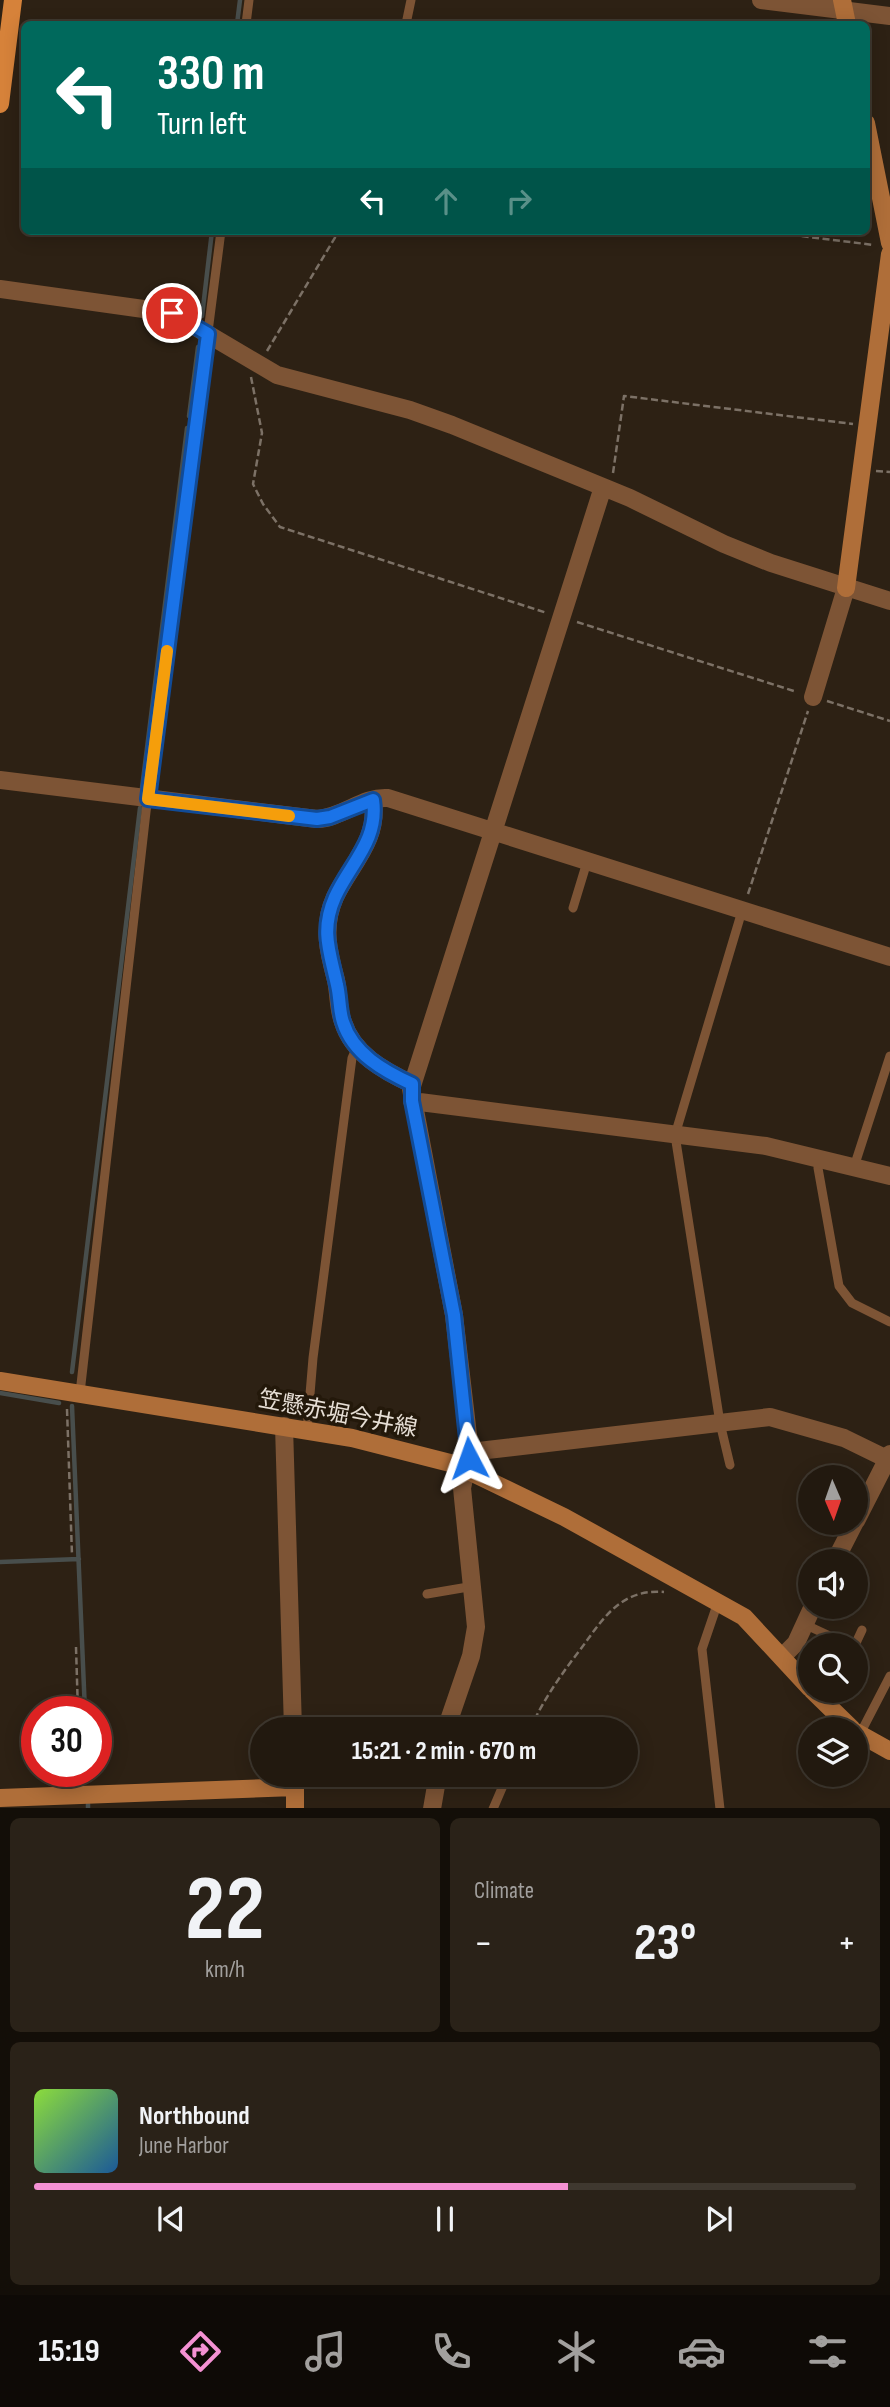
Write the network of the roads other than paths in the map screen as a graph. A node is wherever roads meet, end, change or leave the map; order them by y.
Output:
1 (13, 0) edge
2 (249, 0) edge
3 (411, 0) edge
4 (761, 0) edge
5 (844, 11) edge
6 (890, 16) edge
7 (246, 21) edge
8 (407, 21) edge
9 (0, 104) edge
10 (870, 148) edge
11 (220, 235) edge
12 (886, 248) edge
13 (0, 289) edge
14 (208, 334) junction
15 (606, 488) junction
16 (846, 588) junction
17 (890, 601) edge
18 (813, 697) road end
19 (0, 780) edge
20 (148, 799) junction
21 (373, 800) junction
22 (492, 832) junction
23 (587, 862) junction
24 (573, 908) dead end
25 (742, 911) junction
26 (890, 957) edge
27 (357, 1047) junction
28 (890, 1056) edge
29 (412, 1093) junction
30 (674, 1135) junction
31 (819, 1159) junction
32 (854, 1167) junction
33 (890, 1176) edge
34 (890, 1322) edge
35 (0, 1381) edge
36 (74, 1392) junction
37 (720, 1423) junction
38 (284, 1426) junction
39 (307, 1430) junction
40 (889, 1456) edge
41 (468, 1460) junction
42 (730, 1465) dead end
43 (868, 1497) edge
44 (474, 1586) junction
45 (427, 1594) dead end
46 (718, 1602) junction
47 (806, 1619) edge
48 (804, 1624) junction
49 (862, 1630) dead end
50 (823, 1633) edge
51 (861, 1633) edge
52 (782, 1657) junction
53 (798, 1675) edge
54 (890, 1676) edge
55 (826, 1703) edge
56 (293, 1717) edge
57 (450, 1717) edge
58 (840, 1717) edge
59 (865, 1717) edge
60 (868, 1739) edge
61 (890, 1751) edge
62 (250, 1784) edge
63 (295, 1787) edge
64 (436, 1787) edge
65 (502, 1787) edge
66 (0, 1798) edge
67 (295, 1808) edge
68 (432, 1808) edge
69 (493, 1808) edge
70 (720, 1808) edge

1 - 9 main road
2 - 7 lane
3 - 8 lane
4 - 5 street
5 - 6 street
10 - 12 main road
11 - 14 lane
12 - 16 main road
13 - 14 street
14 - 15 street
14 - 20 lane
15 - 16 street
15 - 22 street
16 - 17 street
16 - 18 street
19 - 20 street
20 - 21 street
20 - 36 lane
21 - 22 street
21 - 27 street
22 - 23 street
22 - 29 street
23 - 24 lane
23 - 25 street
25 - 26 street
25 - 30 lane
27 - 29 street
27 - 39 lane
28 - 32 lane
29 - 30 street
29 - 41 street
30 - 31 street
30 - 37 lane
31 - 32 street
31 - 34 lane
32 - 33 street
35 - 36 main road, 笠懸赤堀今井線
36 - 38 main road, 笠懸赤堀今井線
37 - 40 street
37 - 41 street
37 - 42 lane
38 - 39 main road, 笠懸赤堀今井線
38 - 56 street
39 - 41 main road, 笠懸赤堀今井線
40 - 43 street
41 - 44 street
41 - 46 main road, 笠懸赤堀今井線
44 - 45 lane
44 - 57 street
46 - 52 main road, 笠懸赤堀今井線
46 - 70 lane
47 - 48 street
48 - 50 lane
48 - 52 street
49 - 51 lane
52 - 53 main road, 笠懸赤堀今井線
54 - 59 lane
55 - 58 main road, 笠懸赤堀今井線
60 - 61 main road, 笠懸赤堀今井線
62 - 66 main road
63 - 67 main road
64 - 68 street
65 - 69 lane

